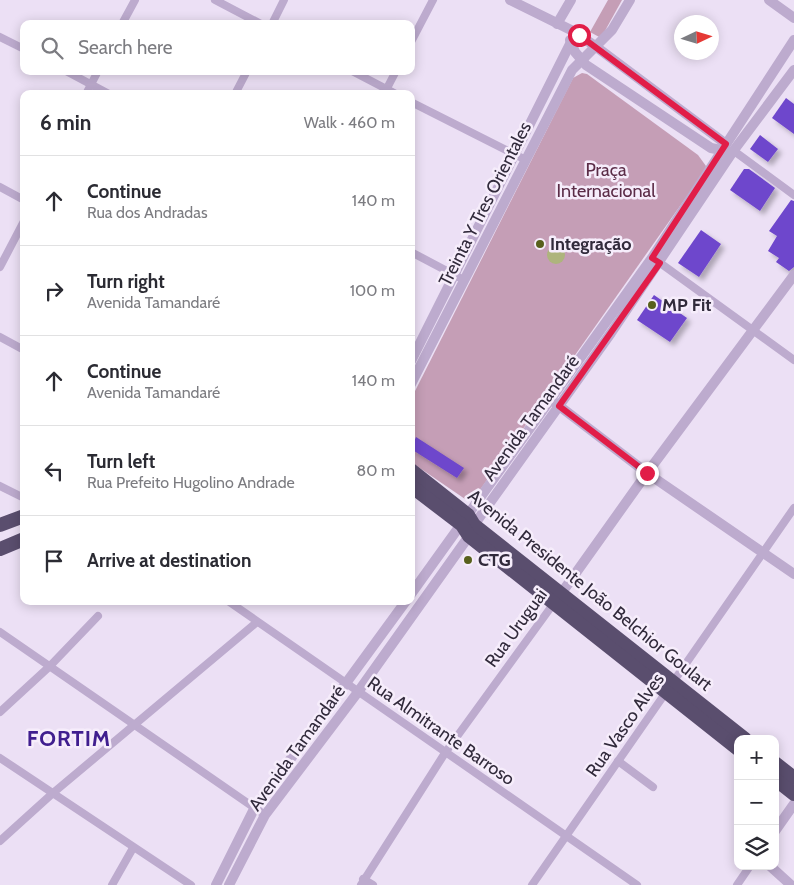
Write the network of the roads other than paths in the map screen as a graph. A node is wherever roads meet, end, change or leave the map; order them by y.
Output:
1 (135, 0) edge
2 (216, 0) edge
3 (284, 0) edge
4 (433, 0) edge
5 (510, 0) edge
6 (571, 0) edge
7 (630, 0) edge
8 (769, 0) edge
9 (794, 18) edge
10 (124, 20) edge
11 (254, 20) edge
12 (274, 20) edge
13 (557, 24) junction
14 (415, 34) edge
15 (0, 37) edge
16 (576, 38) junction
17 (794, 40) edge
18 (20, 48) edge
19 (592, 49) junction
20 (581, 60) junction
21 (794, 70) edge
22 (74, 75) edge
23 (96, 75) edge
24 (245, 75) edge
25 (359, 75) edge
26 (394, 75) edge
27 (91, 84) junction
28 (88, 90) edge
29 (102, 90) edge
30 (236, 90) edge
31 (383, 90) edge
32 (386, 90) edge
33 (415, 104) edge
34 (727, 149) junction
35 (516, 155) junction
36 (526, 160) junction
37 (0, 187) edge
38 (794, 195) edge
39 (20, 198) edge
40 (20, 229) edge
41 (415, 254) edge
42 (656, 260) junction
43 (0, 267) edge
44 (794, 276) edge
45 (460, 277) junction
46 (753, 331) junction
47 (0, 337) edge
48 (20, 348) edge
49 (415, 354) edge
50 (794, 360) edge
51 (415, 375) edge
52 (556, 403) junction
53 (647, 473) junction
54 (415, 474) edge
55 (0, 486) edge
56 (415, 489) edge
57 (20, 496) edge
58 (794, 508) edge
59 (20, 518) edge
60 (0, 525) edge
61 (468, 525) junction
62 (20, 541) edge
63 (0, 549) edge
64 (763, 552) junction
65 (794, 574) edge
66 (415, 589) edge
67 (558, 598) junction
68 (234, 605) edge
69 (403, 605) edge
70 (98, 616) dead end
71 (257, 622) junction
72 (0, 632) edge
73 (50, 666) junction
74 (346, 683) junction
75 (670, 688) junction
76 (358, 692) junction
77 (0, 712) edge
78 (134, 724) junction
79 (739, 735) edge
80 (734, 745) edge
81 (445, 753) junction
82 (0, 758) edge
83 (618, 761) junction
84 (779, 766) edge
85 (794, 778) edge
86 (776, 780) edge
87 (654, 787) dead end
88 (53, 793) junction
89 (794, 794) edge
90 (794, 804) edge
91 (254, 809) junction
92 (265, 815) junction
93 (779, 825) edge
94 (566, 836) junction
95 (0, 841) edge
96 (133, 848) junction
97 (747, 870) edge
98 (774, 870) edge
99 (362, 882) edge
100 (112, 885) edge
101 (191, 885) edge
102 (216, 885) edge
103 (229, 885) edge
104 (373, 885) edge
105 (532, 885) edge
106 (637, 885) edge
107 (737, 885) edge
108 (791, 885) edge

1 - 10 street
2 - 11 street
3 - 12 street
4 - 14 street
5 - 13 street
6 - 13 street
7 - 19 street, Treinta Y Tres Orientales
8 - 9 street
13 - 16 street
15 - 18 street
16 - 19 street
16 - 20 street
16 - 35 street, Treinta Y Tres Orientales
17 - 34 street, Avenida Tamandaré
19 - 20 street, Treinta Y Tres Orientales
19 - 34 street
20 - 34 street
20 - 36 street, Treinta Y Tres Orientales
21 - 34 street, Avenida Tamandaré
22 - 27 street
23 - 27 street
24 - 30 street
25 - 31 street
26 - 32 street
27 - 28 street
27 - 29 street
33 - 35 street
34 - 38 street
34 - 42 street, Avenida Tamandaré
35 - 36 street
35 - 45 street, Treinta Y Tres Orientales
36 - 45 street, Treinta Y Tres Orientales
37 - 39 street
40 - 43 street
41 - 45 street
42 - 46 street
42 - 52 street, Avenida Tamandaré
44 - 46 street, Rua Uruguai
45 - 49 street, Treinta Y Tres Orientales
45 - 51 street, Treinta Y Tres Orientales
46 - 50 street
46 - 53 street, Rua Uruguai
47 - 48 street
52 - 53 street
52 - 61 street, Avenida Tamandaré
53 - 64 street
53 - 67 street, Rua Uruguai
54 - 61 highway, Avenida Presidente João Belchior Goulart
55 - 57 street
56 - 61 highway, Avenida Presidente João Belchior Goulart
58 - 64 street, Rua Vasco Alves
59 - 60 highway
61 - 66 street, Avenida Tamandaré
61 - 67 highway, Avenida Presidente João Belchior Goulart
61 - 76 street, Avenida Tamandaré
62 - 63 highway
64 - 65 street
64 - 75 street, Rua Vasco Alves
67 - 75 highway, Avenida Presidente João Belchior Goulart
67 - 81 street, Rua Uruguai
68 - 71 street, Rua Almitrante Barroso
69 - 74 street, Avenida Tamandaré
70 - 73 street
71 - 74 street, Rua Almitrante Barroso
71 - 78 street
72 - 73 street
73 - 77 street
73 - 78 street
74 - 76 street, Rua Almitrante Barroso
74 - 91 street, Avenida Tamandaré
75 - 79 highway, Avenida Presidente João Belchior Goulart
75 - 80 highway, Avenida Presidente João Belchior Goulart
75 - 83 street, Rua Vasco Alves
76 - 81 street, Rua Almitrante Barroso
76 - 92 street, Avenida Tamandaré
78 - 88 street
78 - 91 street
81 - 94 street, Rua Almitrante Barroso
81 - 99 street, Rua Uruguai
82 - 88 street
83 - 87 street
83 - 94 street, Rua Vasco Alves
84 - 85 highway
86 - 89 highway
88 - 95 street
88 - 96 street
90 - 93 street
91 - 92 street
91 - 102 street, Avenida Tamandaré
92 - 103 street, Avenida Tamandaré
94 - 105 street, Rua Vasco Alves
94 - 106 street, Rua Almitrante Barroso
96 - 100 street
96 - 101 street
97 - 107 street
98 - 108 street
99 - 104 street

